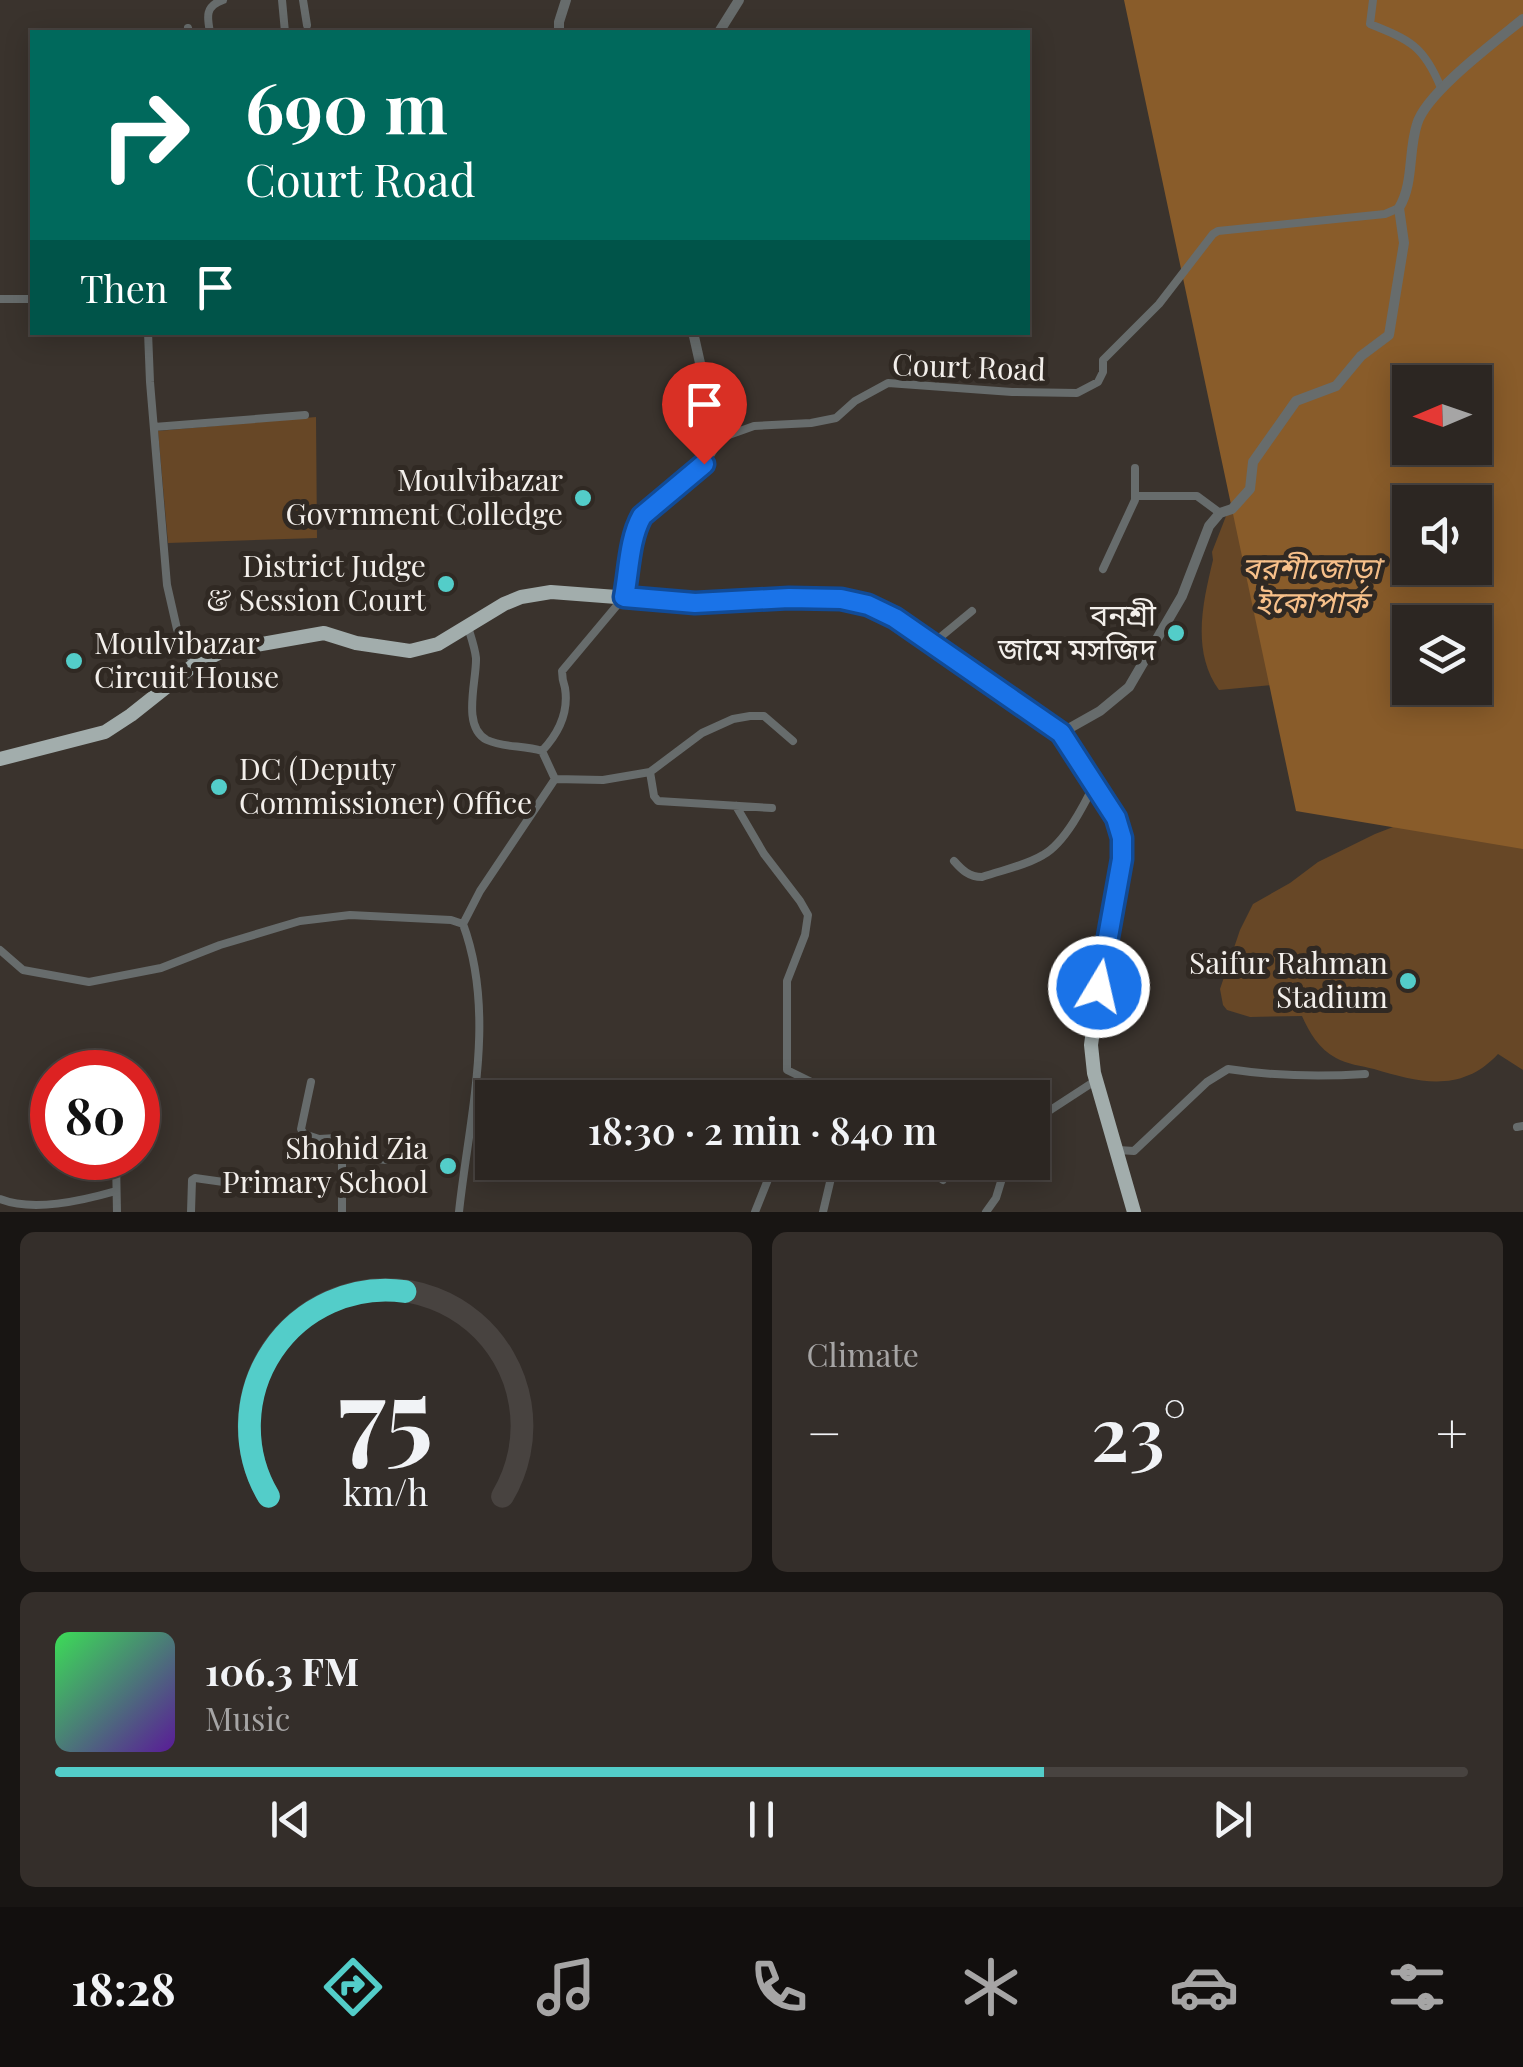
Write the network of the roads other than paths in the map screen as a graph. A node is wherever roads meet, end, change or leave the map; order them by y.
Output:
1 (222, 0) edge
2 (282, 0) edge
3 (304, 0) edge
4 (566, 0) edge
5 (740, 0) edge
6 (1373, 0) edge
7 (1523, 19) edge
8 (307, 26) dead end
9 (210, 30) edge
10 (284, 30) edge
11 (559, 30) edge
12 (720, 30) edge
13 (1441, 88) junction
14 (1398, 208) junction
15 (0, 299) edge
16 (30, 300) edge
17 (148, 335) edge
18 (694, 335) edge
19 (305, 415) dead end
20 (154, 427) junction
21 (718, 444) junction
22 (1135, 468) dead end
23 (1136, 496) junction
24 (1220, 513) junction
25 (1103, 570) dead end
26 (624, 597) junction
27 (972, 611) dead end
28 (468, 627) junction
29 (932, 644) junction
30 (194, 665) junction
31 (1061, 733) junction
32 (794, 740) dead end
33 (542, 752) junction
34 (0, 759) edge
35 (650, 772) junction
36 (555, 779) junction
37 (1094, 784) junction
38 (736, 806) junction
39 (772, 808) dead end
40 (954, 861) dead end
41 (463, 924) junction
42 (0, 950) edge
43 (1365, 1074) dead end
44 (806, 1080) edge
45 (1096, 1080) junction
46 (311, 1082) dead end
47 (1050, 1110) edge
48 (1118, 1150) junction
49 (344, 1156) junction
50 (387, 1160) dead end
51 (115, 1180) edge
52 (768, 1180) edge
53 (831, 1180) edge
54 (1002, 1180) edge
55 (252, 1186) dead end
56 (116, 1192) junction
57 (0, 1200) edge
58 (117, 1212) edge
59 (191, 1212) edge
60 (342, 1212) edge
61 (459, 1212) edge
62 (755, 1212) edge
63 (823, 1212) edge
64 (986, 1212) edge
65 (1134, 1212) edge

1 - 9 street
2 - 10 street
3 - 8 street
4 - 11 street
5 - 12 street
6 - 13 street
7 - 13 street
13 - 14 street
14 - 21 street, Court Road
14 - 24 street
15 - 16 street
17 - 20 street
18 - 21 street
19 - 20 street
20 - 30 street
21 - 26 street, Court Road
22 - 23 street
23 - 24 street
23 - 25 street
24 - 31 street
26 - 28 highway
26 - 29 highway
26 - 33 street
27 - 29 street
28 - 30 highway
28 - 33 street
29 - 31 highway
30 - 34 highway
31 - 37 highway
32 - 35 street
33 - 36 street
35 - 36 street
35 - 38 street
36 - 41 street
37 - 40 street
37 - 45 highway
38 - 39 street
38 - 44 street
41 - 42 street
41 - 61 street
43 - 48 street
45 - 47 street
45 - 48 highway
46 - 49 street
48 - 65 highway
49 - 50 street
49 - 60 street
51 - 56 street
52 - 62 street
53 - 63 street
54 - 64 street
55 - 59 street
56 - 57 street
56 - 58 street

